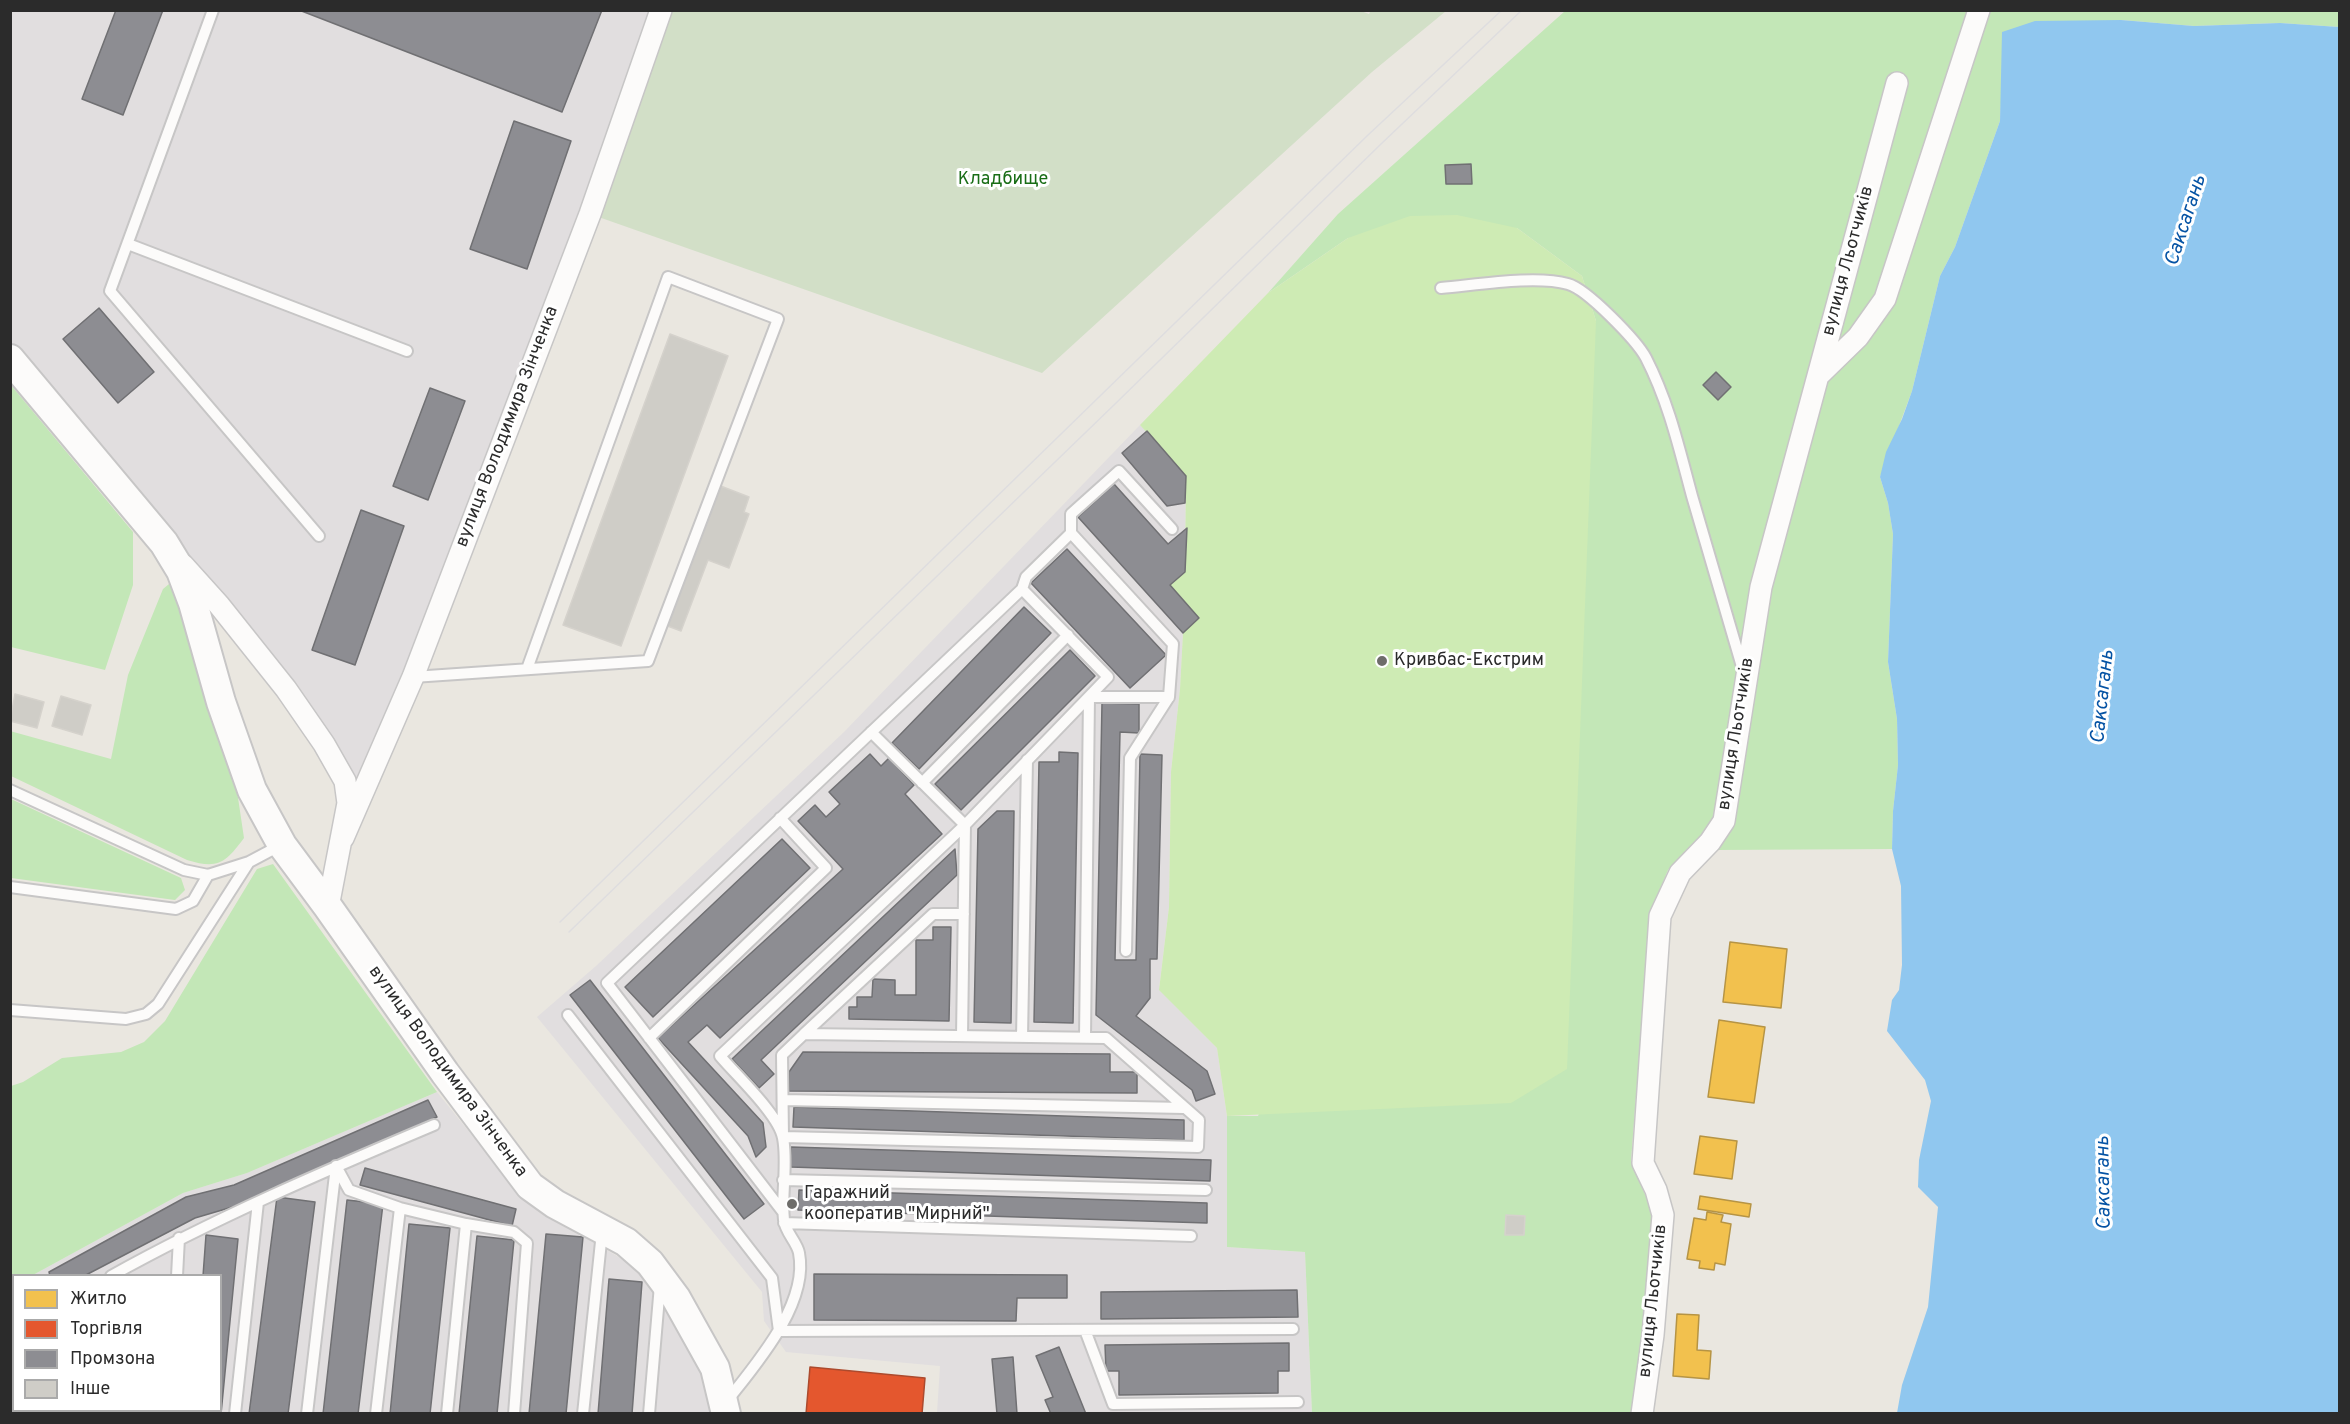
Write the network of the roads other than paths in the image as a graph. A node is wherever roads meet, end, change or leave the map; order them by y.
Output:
1 (213, 10) edge
2 (661, 10) edge
3 (1979, 10) edge
4 (1897, 83) dead end
5 (128, 243) junction
6 (1441, 288) dead end
7 (407, 351) dead end
8 (10, 359) edge
9 (1818, 376) junction
10 (1172, 529) dead end
11 (1071, 533) junction
12 (318, 536) dead end
13 (164, 543) junction
14 (1022, 589) junction
15 (1068, 635) junction
16 (527, 669) junction
17 (413, 677) junction
18 (1746, 679) junction
19 (1089, 697) junction
20 (1169, 697) junction
21 (871, 732) junction
22 (1027, 760) junction
23 (922, 783) junction
24 (10, 790) edge
25 (780, 818) junction
26 (965, 825) junction
27 (343, 838) junction
28 (282, 845) junction
29 (249, 862) junction
30 (208, 875) junction
31 (10, 886) edge
32 (328, 907) junction
33 (964, 914) junction
34 (1126, 951) dead end
35 (10, 1010) edge
36 (568, 1015) dead end
37 (804, 1034) junction
38 (962, 1036) junction
39 (1022, 1036) junction
40 (1085, 1037) junction
41 (649, 1038) junction
42 (783, 1100) junction
43 (1184, 1108) junction
44 (435, 1125) dead end
45 (783, 1137) junction
46 (336, 1166) junction
47 (783, 1180) junction
48 (1206, 1190) dead end
49 (258, 1202) junction
50 (400, 1208) junction
51 (784, 1217) junction
52 (466, 1224) junction
53 (602, 1230) junction
54 (1191, 1236) dead end
55 (179, 1238) junction
56 (113, 1274) edge
57 (177, 1274) edge
58 (661, 1278) junction
59 (1293, 1329) dead end
60 (1085, 1330) junction
61 (779, 1331) junction
62 (1298, 1402) dead end
63 (725, 1408) edge
64 (235, 1413) edge
65 (307, 1413) edge
66 (375, 1413) edge
67 (447, 1413) edge
68 (514, 1413) edge
69 (583, 1413) edge
70 (649, 1413) edge
71 (1642, 1413) edge

1 - 5 lane
2 - 17 street, вулиця Володимира Зінченка
3 - 9 street
4 - 9 street, вулиця Льотчиків
5 - 7 lane
5 - 12 lane
6 - 18 lane
8 - 13 main road, вулиця Володимира Зінченка
9 - 18 street, вулиця Льотчиків
10 - 11 lane
11 - 14 lane
11 - 20 lane
13 - 27 street, вулиця Володимира Зінченка
13 - 28 main road, вулиця Володимира Зінченка
14 - 15 lane
14 - 21 lane
15 - 19 lane
15 - 23 lane
16 - 16 lane
16 - 17 lane
17 - 27 street, вулиця Володимира Зінченка
18 - 71 street, вулиця Льотчиків
19 - 20 lane
19 - 22 lane
19 - 40 lane
20 - 34 lane
21 - 23 lane
21 - 25 lane
22 - 26 lane
22 - 39 lane
23 - 26 lane
24 - 30 lane
25 - 41 lane
25 - 41 lane
26 - 33 lane
26 - 45 lane
27 - 32 street, вулиця Володимира Зінченка
28 - 29 lane
28 - 32 main road, вулиця Володимира Зінченка
29 - 30 lane
29 - 35 lane
30 - 31 lane
32 - 53 main road, вулиця Володимира Зінченка
33 - 37 lane
33 - 38 lane
36 - 61 lane
37 - 38 lane
37 - 42 lane
38 - 39 lane
39 - 40 lane
40 - 43 lane
41 - 51 lane
42 - 43 lane
42 - 45 lane
43 - 45 lane
44 - 46 lane
45 - 47 lane
46 - 49 lane
46 - 50 lane
46 - 65 lane
47 - 48 lane
47 - 51 lane
49 - 55 lane
49 - 64 lane
50 - 52 lane
50 - 66 lane
51 - 54 lane
51 - 61 lane
52 - 67 lane
52 - 68 lane
53 - 58 main road, вулиця Володимира Зінченка
53 - 69 lane
55 - 56 lane
55 - 57 lane
58 - 63 main road, вулиця Володимира Зінченка
58 - 70 lane
59 - 60 lane
60 - 61 lane
60 - 62 lane
61 - 63 lane

